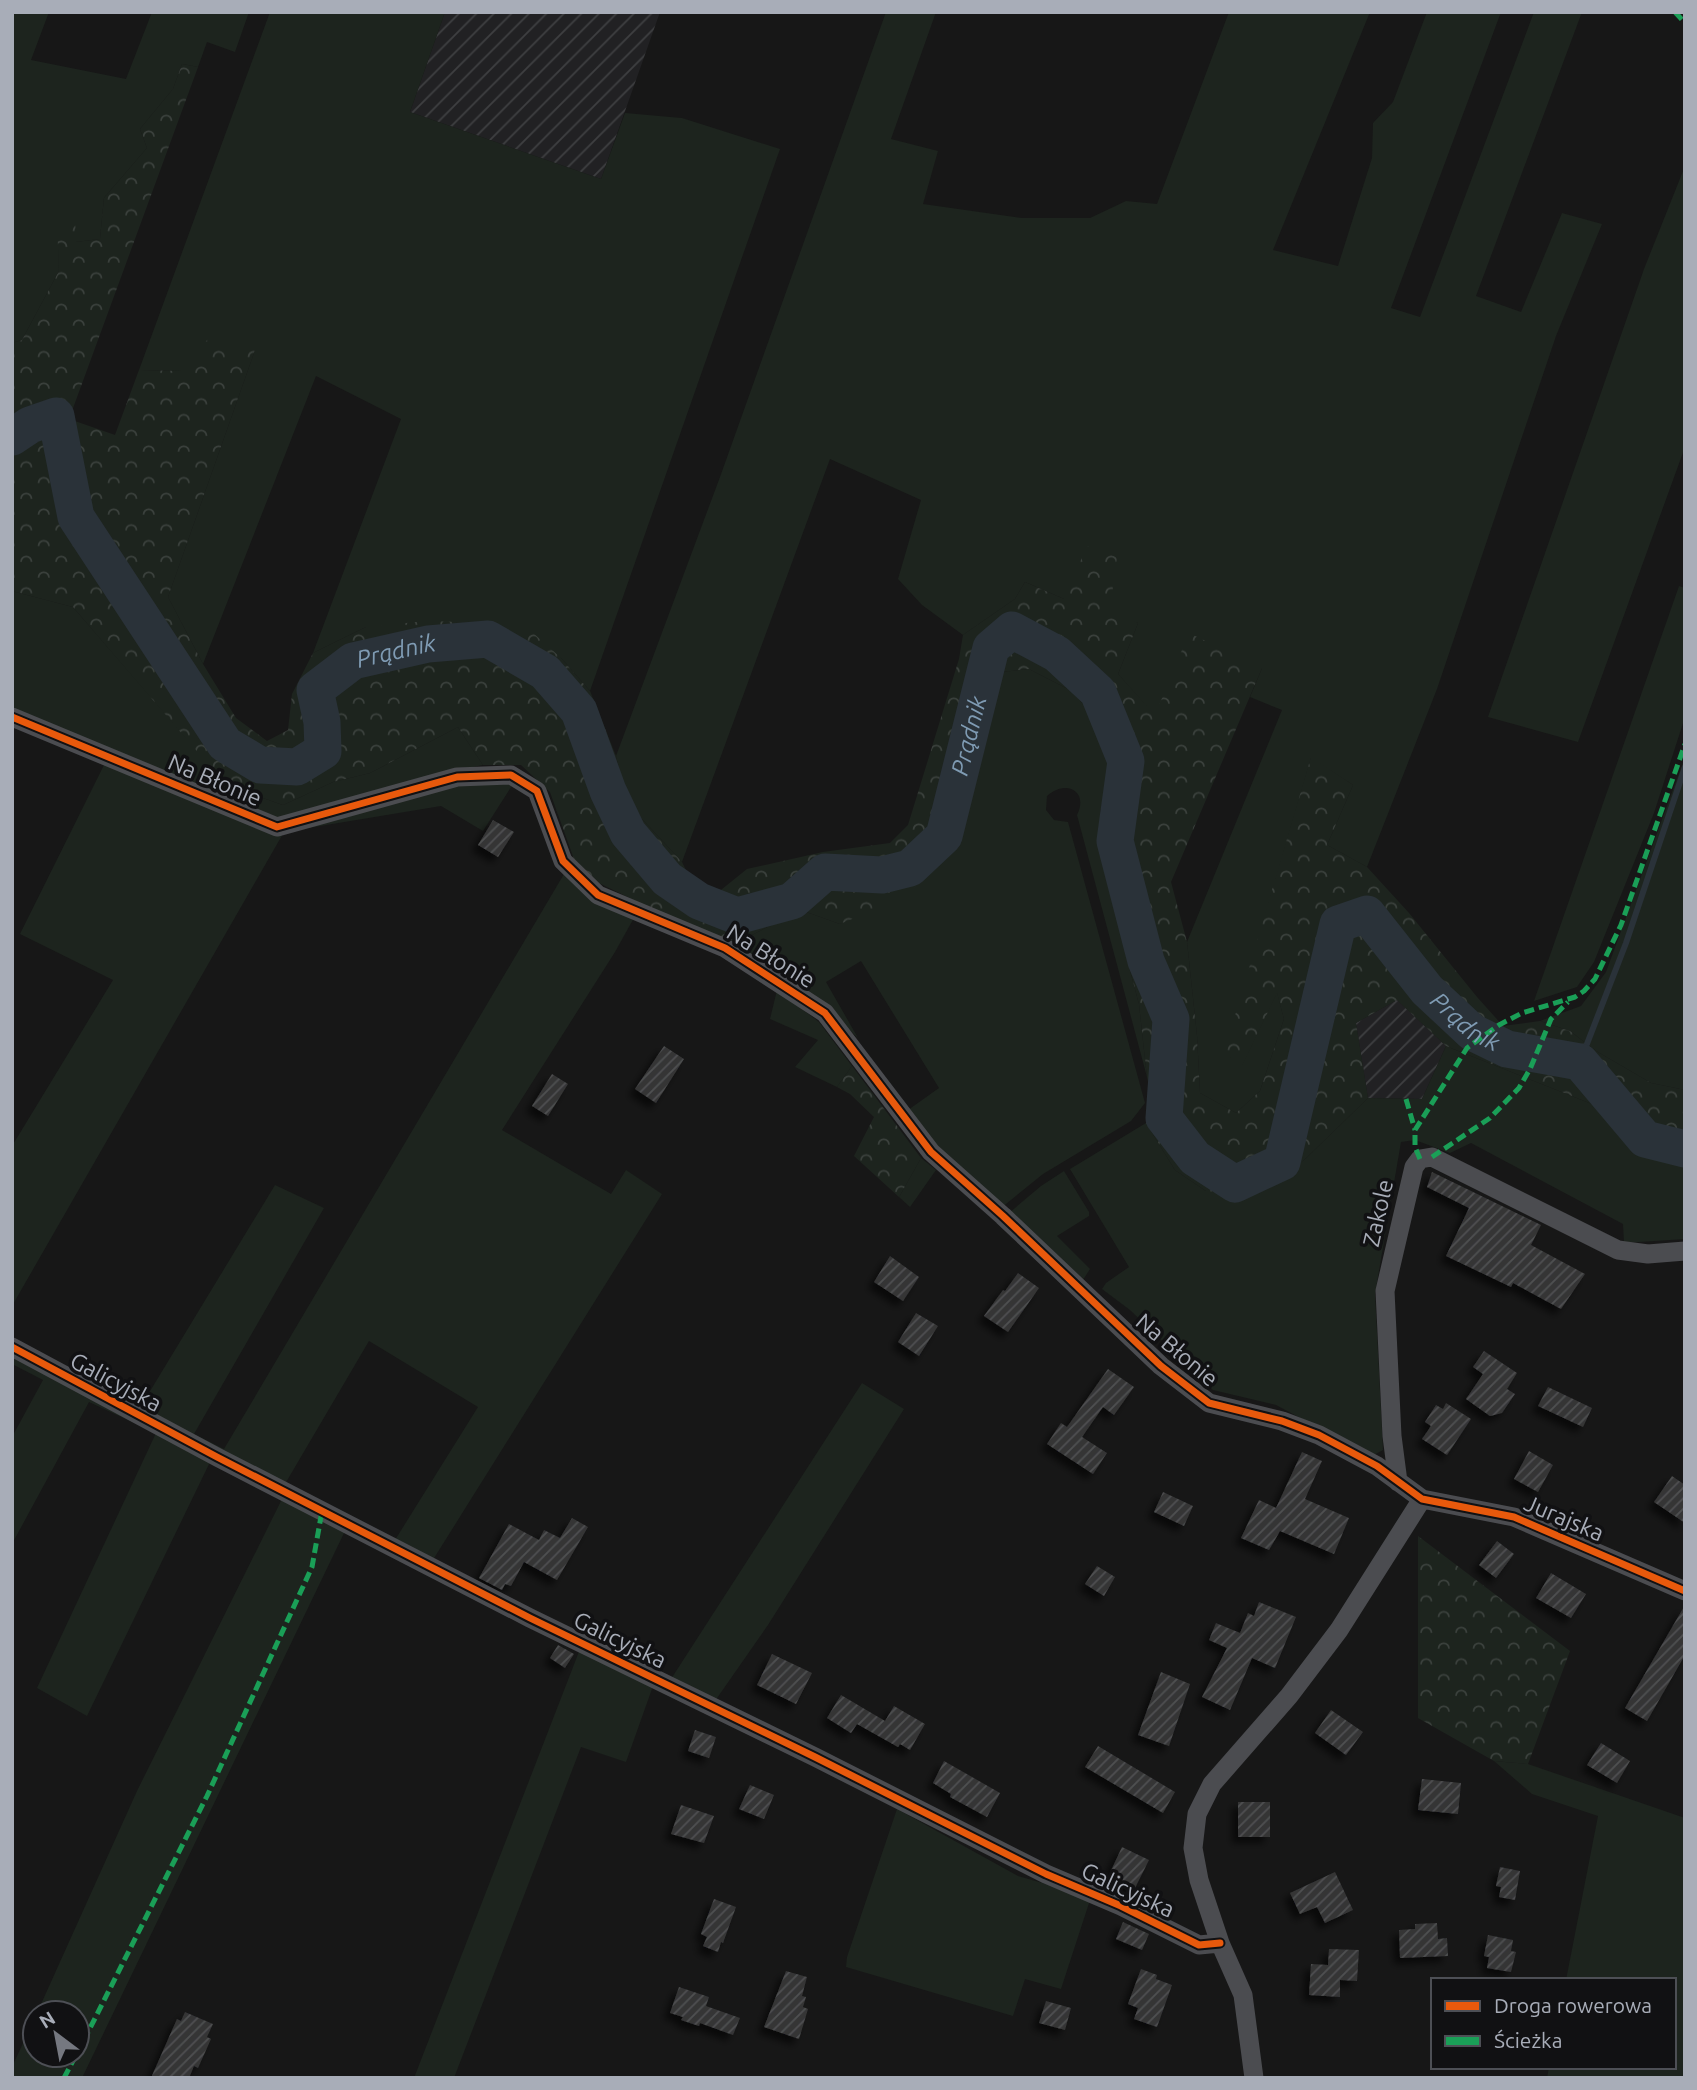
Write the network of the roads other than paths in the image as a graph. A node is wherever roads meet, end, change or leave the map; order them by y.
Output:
1 (12, 717) edge
2 (1685, 1251) edge
3 (12, 1347) edge
4 (1398, 1482) junction
5 (1422, 1499) junction
6 (1685, 1591) edge
7 (1220, 1942) junction
8 (1254, 2078) edge

1 - 4 street, Na Błonie
2 - 4 street, Zakole
3 - 7 street, Galicyjska
4 - 5 street, Na Błonie
5 - 6 street, Jurajska
5 - 7 street
7 - 8 street

